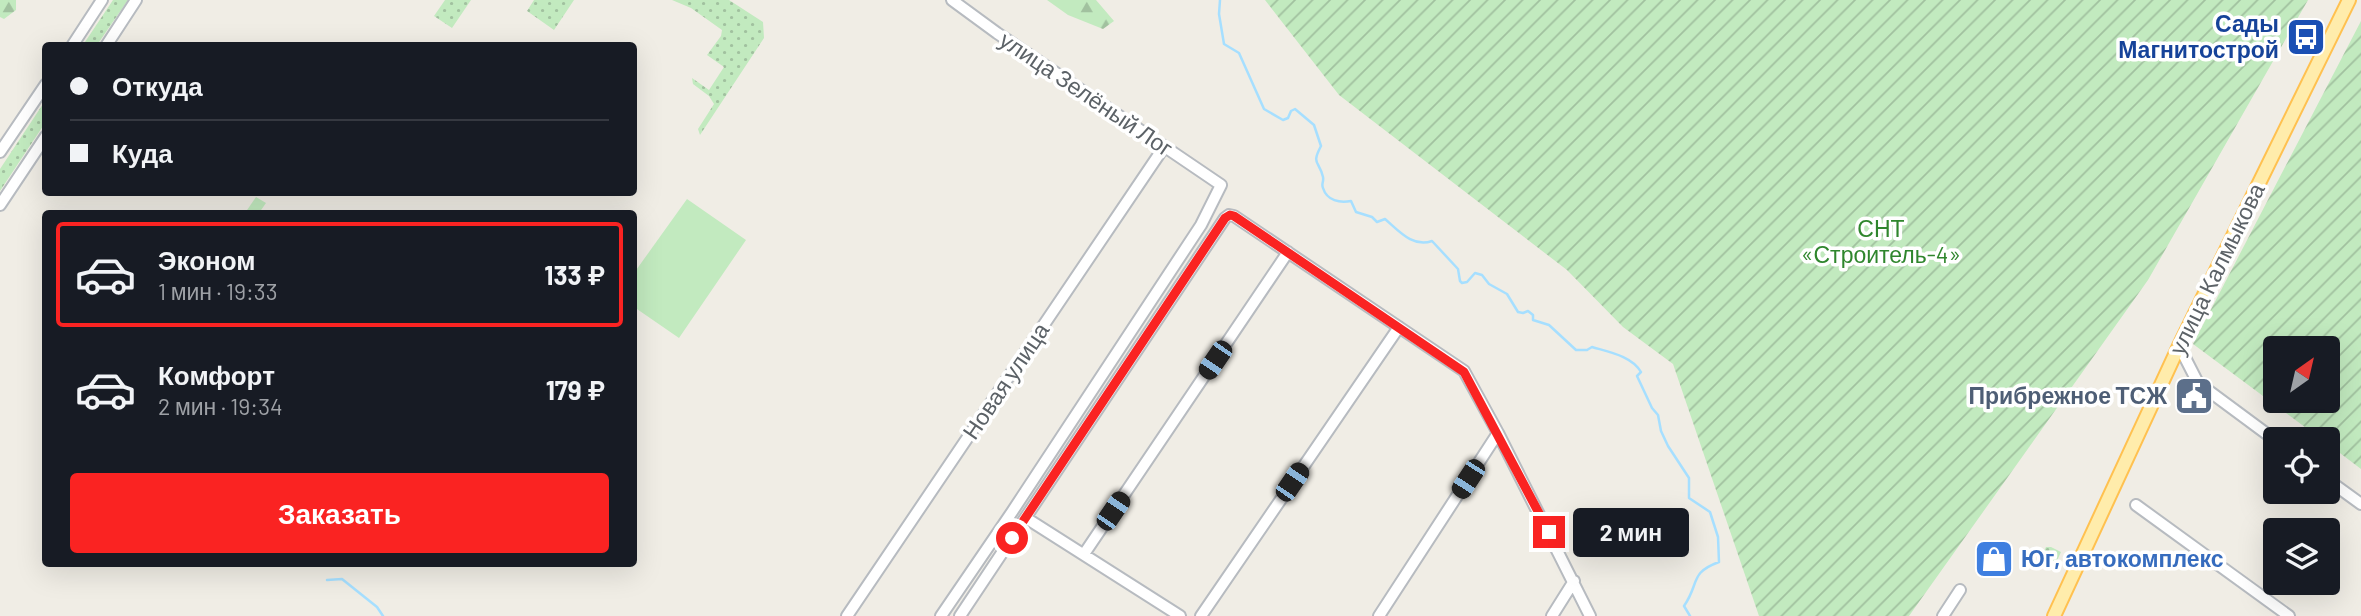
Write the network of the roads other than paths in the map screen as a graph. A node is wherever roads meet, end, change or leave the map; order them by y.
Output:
1 (102, 0) edge
2 (136, 0) edge
3 (953, 0) edge
4 (2348, 0) edge
5 (75, 42) edge
6 (109, 42) edge
7 (42, 90) edge
8 (42, 142) edge
9 (1164, 147) junction
10 (0, 152) edge
11 (0, 205) edge
12 (1288, 252) junction
13 (1399, 327) junction
14 (2179, 346) junction
15 (2263, 431) edge
16 (1498, 433) junction
17 (2340, 489) edge
18 (2361, 504) edge
19 (2136, 505) dead end
20 (1026, 518) junction
21 (1084, 554) junction
22 (1574, 581) junction
23 (1960, 590) dead end
24 (847, 616) edge
25 (941, 616) edge
26 (960, 616) edge
27 (1180, 616) edge
28 (1201, 616) edge
29 (1379, 616) edge
30 (1552, 616) edge
31 (1590, 616) edge
32 (1942, 616) edge
33 (2054, 616) edge
34 (2289, 616) edge

1 - 5 street
2 - 6 street
3 - 9 street, улица Зелёный Лог
4 - 14 main road, улица Калмыкова
7 - 10 street
8 - 11 street
9 - 24 street, Новая улица
9 - 25 street, улица Зелёный Лог
12 - 13 street
12 - 20 street
12 - 21 street
13 - 16 street
13 - 28 street
14 - 15 street
14 - 33 main road, улица Калмыкова
16 - 22 street
16 - 29 street
17 - 18 street
19 - 34 street
20 - 21 street
20 - 26 street
21 - 27 street
22 - 30 street
22 - 31 street
23 - 32 street

